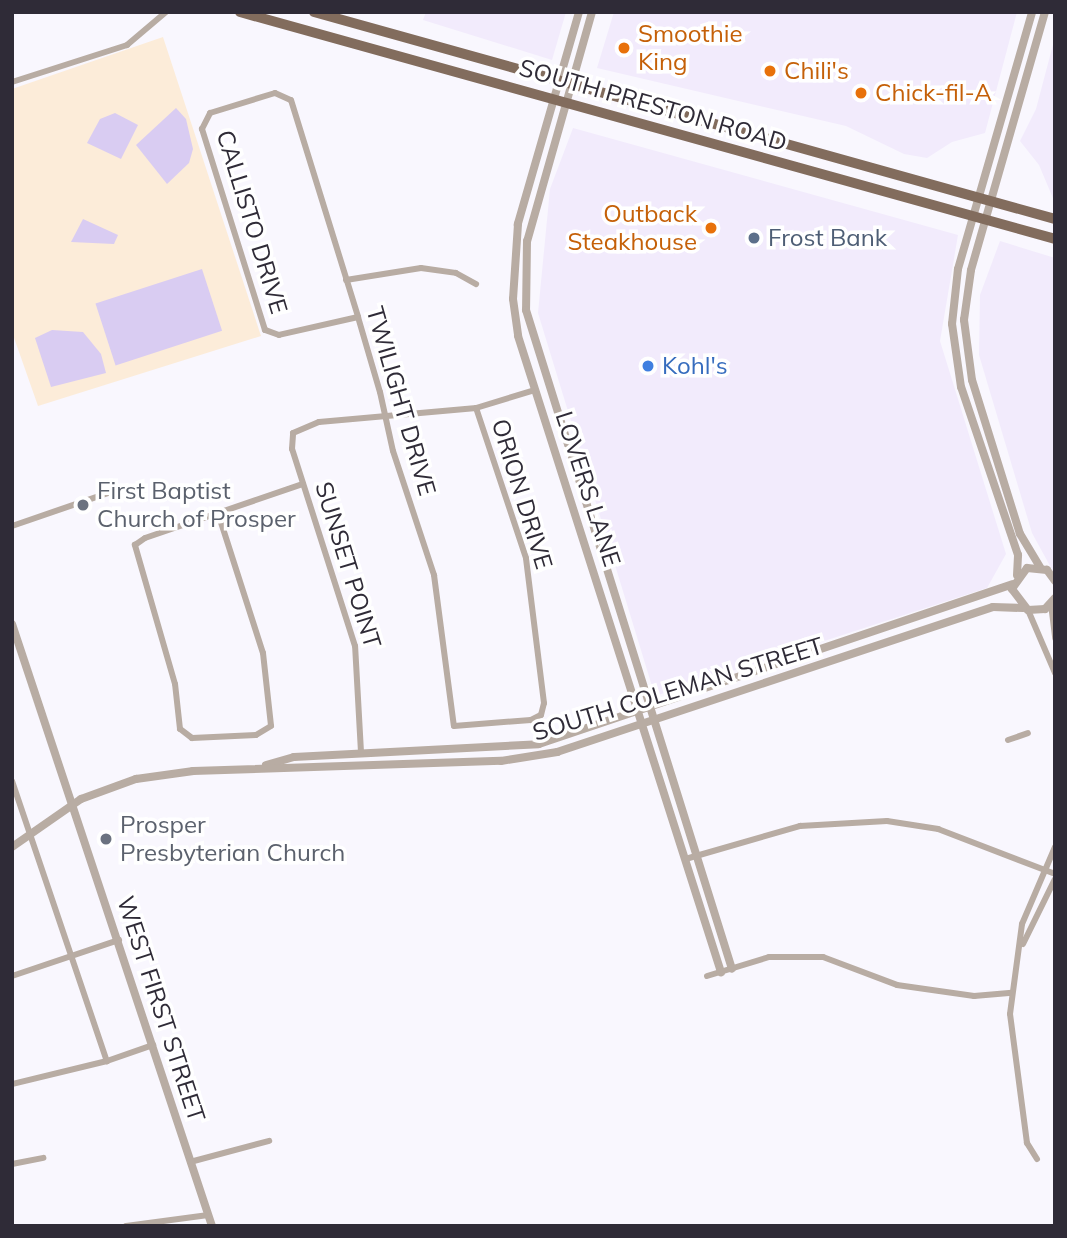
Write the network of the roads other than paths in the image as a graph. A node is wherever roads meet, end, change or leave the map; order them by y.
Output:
1 (166, 12) edge
2 (240, 12) edge
3 (314, 12) edge
4 (579, 12) edge
5 (592, 12) edge
6 (1032, 12) edge
7 (1045, 12) edge
8 (1018, 62) junction
9 (1029, 66) junction
10 (12, 82) edge
11 (560, 82) junction
12 (572, 85) junction
13 (284, 94) joint
14 (555, 99) junction
15 (567, 102) junction
16 (978, 198) junction
17 (990, 202) junction
18 (973, 216) junction
19 (985, 219) junction
20 (1055, 219) edge
21 (1055, 239) edge
22 (346, 280) junction
23 (476, 284) dead end
24 (358, 317) junction
25 (546, 386) junction
26 (535, 390) junction
27 (476, 408) junction
28 (386, 416) junction
29 (1000, 467) junction
30 (988, 472) junction
31 (303, 484) junction
32 (111, 492) dead end
33 (218, 513) junction
34 (12, 526) edge
35 (1047, 570) edge
36 (1017, 575) junction
37 (601, 577) junction
38 (1055, 581) edge
39 (1013, 584) junction
40 (1053, 601) edge
41 (1025, 609) junction
42 (943, 611) junction
43 (12, 624) edge
44 (947, 624) junction
45 (1055, 639) edge
46 (795, 660) junction
47 (786, 663) junction
48 (799, 672) junction
49 (1055, 673) edge
50 (790, 675) junction
51 (645, 709) junction
52 (653, 720) junction
53 (644, 723) junction
54 (454, 726) joint
55 (1028, 733) dead end
56 (1008, 740) dead end
57 (361, 752) junction
58 (361, 765) junction
59 (253, 769) junction
60 (12, 781) edge
61 (71, 805) junction
62 (30, 833) junction
63 (12, 847) edge
64 (1055, 847) edge
65 (698, 855) junction
66 (689, 858) junction
67 (1046, 870) junction
68 (1055, 874) edge
69 (1055, 879) edge
70 (119, 940) junction
71 (1023, 944) junction
72 (72, 956) junction
73 (732, 969) junction
74 (721, 972) junction
75 (12, 975) edge
76 (707, 976) dead end
77 (1012, 993) junction
78 (153, 1045) junction
79 (107, 1061) junction
80 (12, 1084) edge
81 (269, 1141) dead end
82 (43, 1158) dead end
83 (1037, 1159) dead end
84 (190, 1162) junction
85 (12, 1164) edge
86 (208, 1215) junction
87 (126, 1226) edge
88 (212, 1226) edge

1 - 10 street
2 - 14 main road, SOUTH PRESTON ROAD
3 - 11 main road, SOUTH PRESTON ROAD
4 - 11 street, LOVERS LANE
5 - 12 street, LOVERS LANE
6 - 8 street
7 - 9 street
8 - 9 street
8 - 16 street
9 - 17 street
11 - 12 main road, SOUTH PRESTON ROAD
11 - 14 street, LOVERS LANE
12 - 15 street, LOVERS LANE
12 - 16 main road, SOUTH PRESTON ROAD
13 - 22 street, TWILIGHT DRIVE
13 - 24 street, CALLISTO DRIVE
14 - 15 main road, SOUTH PRESTON ROAD
14 - 26 street, LOVERS LANE
15 - 18 main road, SOUTH PRESTON ROAD
15 - 25 street, LOVERS LANE
16 - 17 main road, SOUTH PRESTON ROAD
16 - 18 street
17 - 19 street
17 - 20 main road, SOUTH PRESTON ROAD
18 - 19 main road, SOUTH PRESTON ROAD
18 - 30 street
19 - 21 main road, SOUTH PRESTON ROAD
19 - 29 street
22 - 23 street
22 - 24 street, TWILIGHT DRIVE
24 - 28 street, TWILIGHT DRIVE
25 - 26 street
25 - 37 street, LOVERS LANE
26 - 27 street
26 - 37 street, LOVERS LANE
27 - 28 street
27 - 54 street, ORION DRIVE
28 - 31 street, SUNSET POINT
28 - 54 street, TWILIGHT DRIVE
29 - 30 street
29 - 35 street
30 - 36 street
31 - 33 street
31 - 57 street, SUNSET POINT
32 - 34 street
33 - 33 street
35 - 36 street
35 - 38 street
36 - 39 street
37 - 51 street, LOVERS LANE
39 - 41 street
39 - 42 street, SOUTH COLEMAN STREET
40 - 41 street, SOUTH COLEMAN STREET
40 - 45 street
41 - 44 street, SOUTH COLEMAN STREET
41 - 49 street
42 - 44 street
42 - 46 street, SOUTH COLEMAN STREET
43 - 61 street, WEST FIRST STREET
44 - 48 street, SOUTH COLEMAN STREET
46 - 47 street, SOUTH COLEMAN STREET
46 - 48 street
47 - 50 street
47 - 51 street, SOUTH COLEMAN STREET
48 - 50 street, SOUTH COLEMAN STREET
50 - 52 street, SOUTH COLEMAN STREET
51 - 52 street, LOVERS LANE
51 - 53 street, LOVERS LANE
51 - 57 street, SOUTH COLEMAN STREET
52 - 53 street, SOUTH COLEMAN STREET
52 - 65 street, LOVERS LANE
53 - 58 street, SOUTH COLEMAN STREET
53 - 66 street, LOVERS LANE
55 - 56 street
57 - 58 street
57 - 59 street, SOUTH COLEMAN STREET
58 - 59 street, SOUTH COLEMAN STREET
59 - 61 street, SOUTH COLEMAN STREET
60 - 62 street
61 - 62 street, SOUTH COLEMAN STREET
61 - 70 street, WEST FIRST STREET
62 - 63 street, SOUTH COLEMAN STREET
62 - 72 street
64 - 67 street
65 - 66 street
65 - 67 street
65 - 73 street, LOVERS LANE
66 - 74 street, LOVERS LANE
67 - 68 street
67 - 71 street
69 - 71 street
70 - 72 street
70 - 78 street, WEST FIRST STREET
71 - 77 street
72 - 75 street
72 - 79 street
73 - 74 street
73 - 77 street
74 - 76 street
77 - 83 street
78 - 79 street
78 - 84 street, WEST FIRST STREET
79 - 80 street
81 - 84 street
82 - 85 street
84 - 86 street, WEST FIRST STREET
86 - 87 street
86 - 88 street, WEST FIRST STREET

